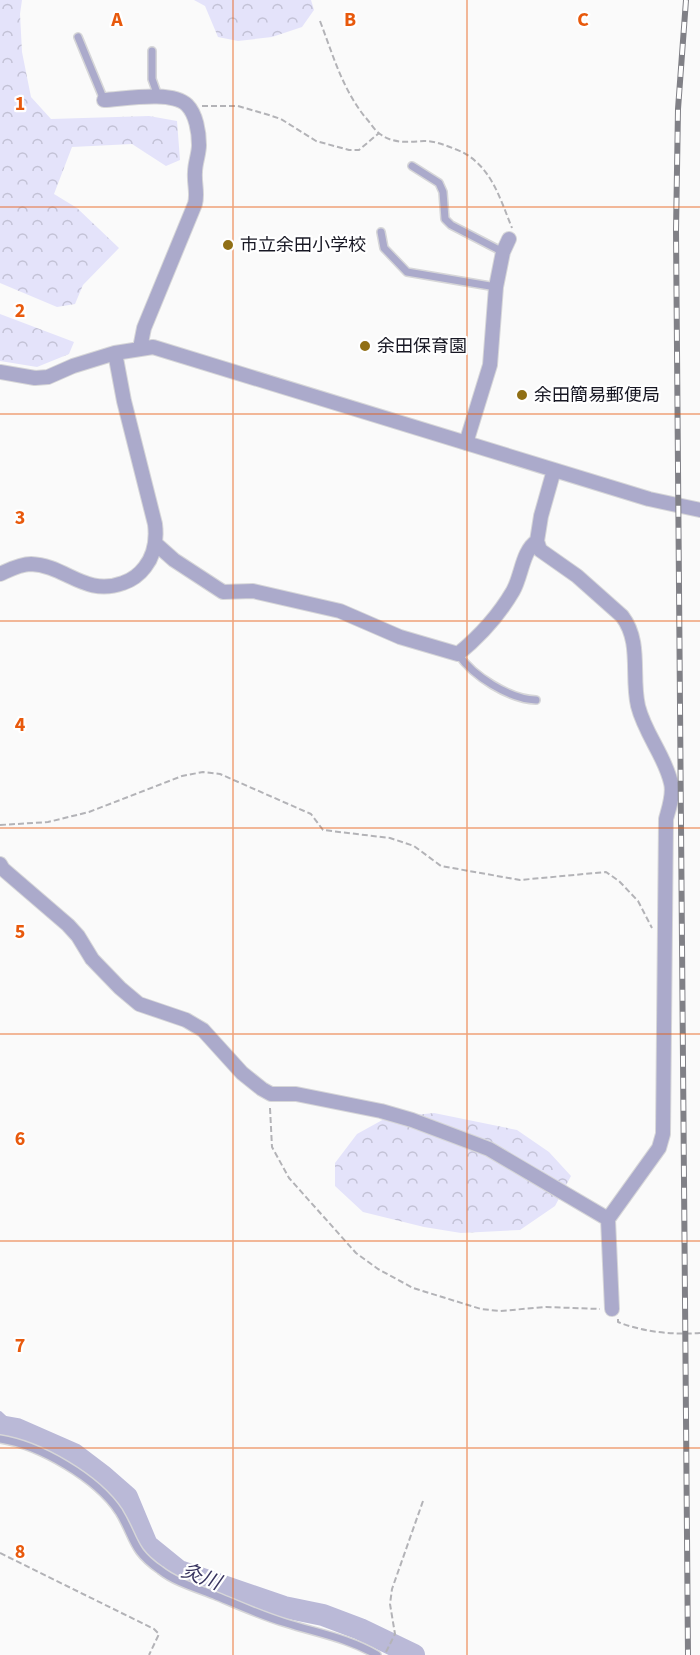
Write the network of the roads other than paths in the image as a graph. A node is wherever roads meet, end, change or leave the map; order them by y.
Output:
1 (78, 37) dead end
2 (152, 51) dead end
3 (158, 96) junction
4 (104, 100) joint
5 (412, 166) dead end
6 (381, 232) dead end
7 (509, 239) road end
8 (503, 252) junction
9 (496, 287) junction
10 (140, 348) junction
11 (115, 353) junction
12 (0, 372) edge
13 (466, 444) junction
14 (554, 470) junction
15 (700, 510) edge
16 (537, 541) junction
17 (156, 544) junction
18 (0, 574) edge
19 (459, 654) junction
20 (536, 700) dead end
21 (0, 864) edge
22 (608, 1219) junction
23 (612, 1309) road end
24 (0, 1439) edge
25 (377, 1655) edge

1 - 4 lane
2 - 3 lane
3 - 4 street
3 - 10 street
5 - 8 lane
6 - 9 lane
7 - 8 street
8 - 9 street
9 - 13 street
10 - 11 street
10 - 13 street
11 - 12 street
11 - 17 street
13 - 14 street
14 - 15 street
14 - 16 street
16 - 19 street
16 - 22 street
17 - 18 street
17 - 19 street
19 - 20 lane
21 - 22 street
22 - 23 street
24 - 25 lane

